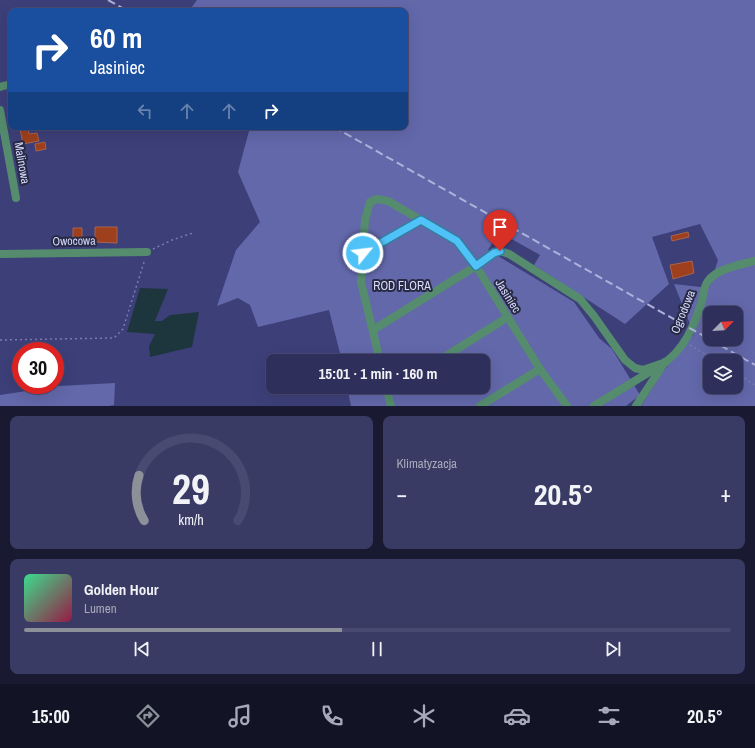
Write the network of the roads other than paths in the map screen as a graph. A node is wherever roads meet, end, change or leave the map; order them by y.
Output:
1 (0, 110) edge
2 (16, 198) dead end
3 (421, 220) junction
4 (147, 252) road end
5 (363, 253) junction
6 (0, 254) edge
7 (755, 261) edge
8 (476, 266) junction
9 (508, 317) junction
10 (373, 330) junction
11 (378, 354) edge
12 (449, 354) edge
13 (666, 362) junction
14 (540, 369) junction
15 (388, 394) edge
16 (391, 406) edge
17 (480, 406) edge
18 (567, 406) edge
19 (594, 406) edge
20 (636, 406) edge

1 - 2 street, Malinowa
3 - 5 street
3 - 5 street, Jasiniec
3 - 8 street, Jasiniec
4 - 6 street, Owocowa
5 - 10 street
7 - 13 street, Ogrodowa
8 - 9 street, Jasiniec
8 - 10 street
8 - 13 street
9 - 12 street
9 - 14 street, Jasiniec
10 - 11 street
13 - 19 street, Ogrodowa
13 - 20 street
14 - 17 street
14 - 18 street, Jasiniec
15 - 16 street

